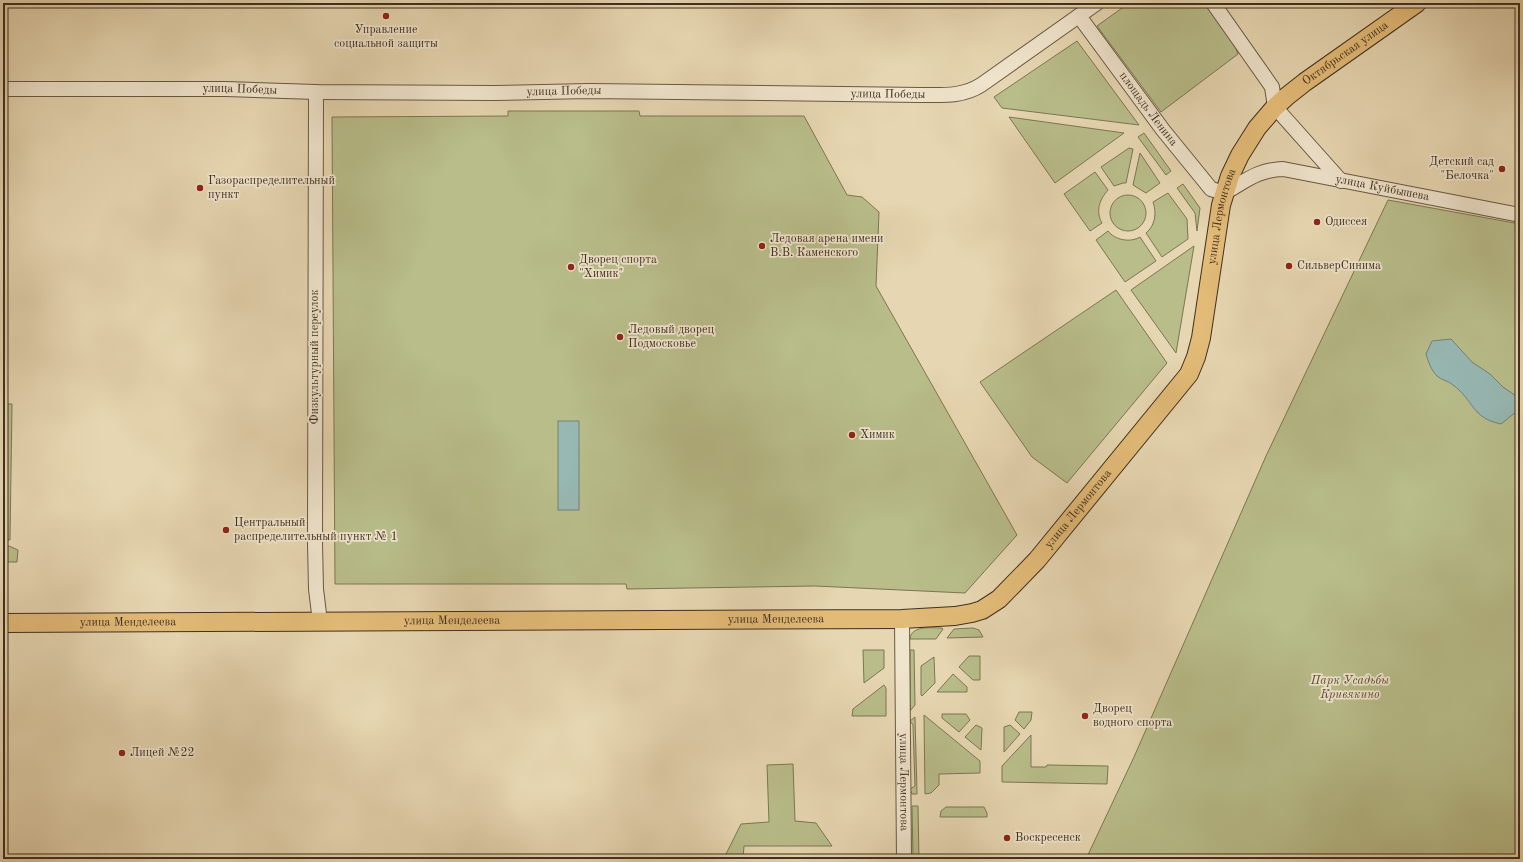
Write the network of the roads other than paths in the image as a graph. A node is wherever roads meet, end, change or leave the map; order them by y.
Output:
1 (1097, 3) edge
2 (1213, 3) edge
3 (1417, 3) edge
4 (1079, 16) junction
5 (3, 89) edge
6 (316, 92) junction
7 (1275, 107) junction
8 (1341, 181) junction
9 (1224, 193) junction
10 (1520, 215) edge
11 (902, 619) junction
12 (320, 622) junction
13 (3, 623) edge
14 (904, 859) edge

1 - 4 street, улица Победы
2 - 7 street
3 - 7 main road, Октябрьская улица
4 - 6 street, улица Победы
4 - 9 street, площадь Ленина
5 - 6 street, улица Победы
6 - 12 street, Физкультурный переулок
7 - 8 street, улица Куйбышева
7 - 9 main road, улица Лермонтова
8 - 9 street
8 - 10 street, улица Куйбышева
9 - 11 main road, улица Лермонтова
11 - 12 main road, улица Менделеева
11 - 14 street, улица Лермонтова
12 - 13 main road, улица Менделеева

